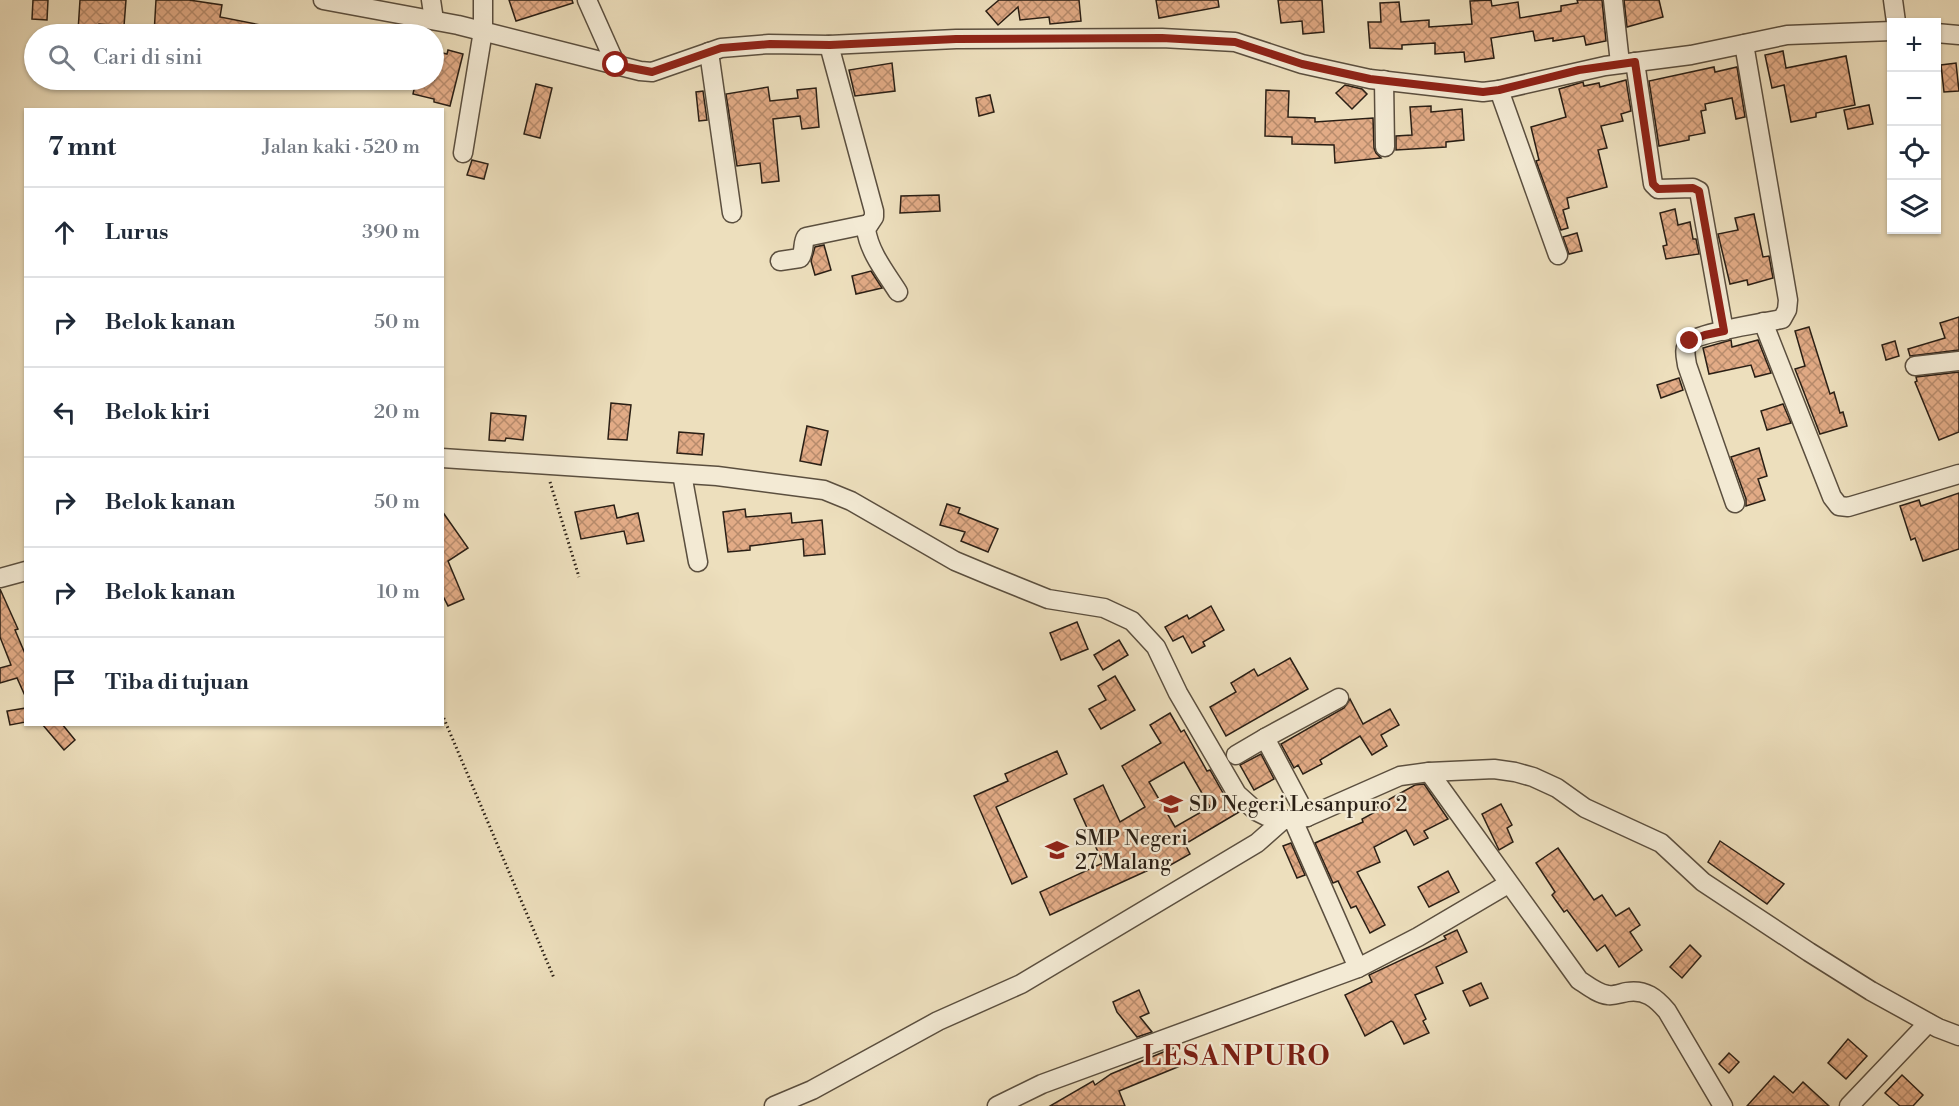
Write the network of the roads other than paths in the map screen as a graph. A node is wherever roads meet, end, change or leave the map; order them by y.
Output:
1 (322, 0) edge
2 (431, 0) edge
3 (483, 0) edge
4 (587, 0) edge
5 (1613, 0) edge
6 (1893, 0) edge
7 (1895, 18) edge
8 (434, 20) junction
9 (483, 31) junction
10 (1887, 31) edge
11 (1941, 33) edge
12 (1959, 35) edge
13 (1744, 44) junction
14 (830, 45) junction
15 (709, 52) junction
16 (1627, 63) junction
17 (616, 65) junction
18 (1384, 80) junction
19 (1499, 90) junction
20 (1385, 147) dead end
21 (463, 153) dead end
22 (732, 213) dead end
23 (869, 224) junction
24 (1558, 255) dead end
25 (780, 261) dead end
26 (898, 292) dead end
27 (1763, 322) junction
28 (1724, 331) junction
29 (1959, 361) edge
30 (1915, 366) dead end
31 (444, 458) edge
32 (682, 474) junction
33 (1959, 474) edge
34 (1735, 503) dead end
35 (698, 562) dead end
36 (24, 572) edge
37 (0, 578) edge
38 (1339, 698) dead end
39 (1265, 738) junction
40 (1236, 755) dead end
41 (1429, 772) junction
42 (1294, 819) junction
43 (1508, 884) junction
44 (1358, 968) junction
45 (1928, 1023) junction
46 (1959, 1036) edge
47 (774, 1106) edge
48 (997, 1106) edge
49 (1723, 1106) edge
50 (1849, 1106) edge

1 - 8 street
2 - 8 street
3 - 9 street
4 - 17 street
5 - 16 street
6 - 7 street
8 - 9 street
9 - 17 street
9 - 21 street
10 - 13 street
11 - 12 street
13 - 16 street
13 - 27 street
14 - 15 street
14 - 18 street
14 - 23 street
15 - 17 street
15 - 22 street
16 - 19 street
16 - 28 street
18 - 19 street
18 - 20 street
19 - 24 street
23 - 25 street
23 - 26 street
27 - 28 street
27 - 33 street
28 - 34 street
29 - 30 street
31 - 32 street
32 - 35 street
32 - 42 street
36 - 37 street
38 - 39 street
39 - 40 street
39 - 42 street
41 - 42 street
41 - 43 street
41 - 45 street
42 - 44 street
42 - 47 street
43 - 44 street
43 - 49 street
44 - 48 street
45 - 46 street
45 - 50 street

